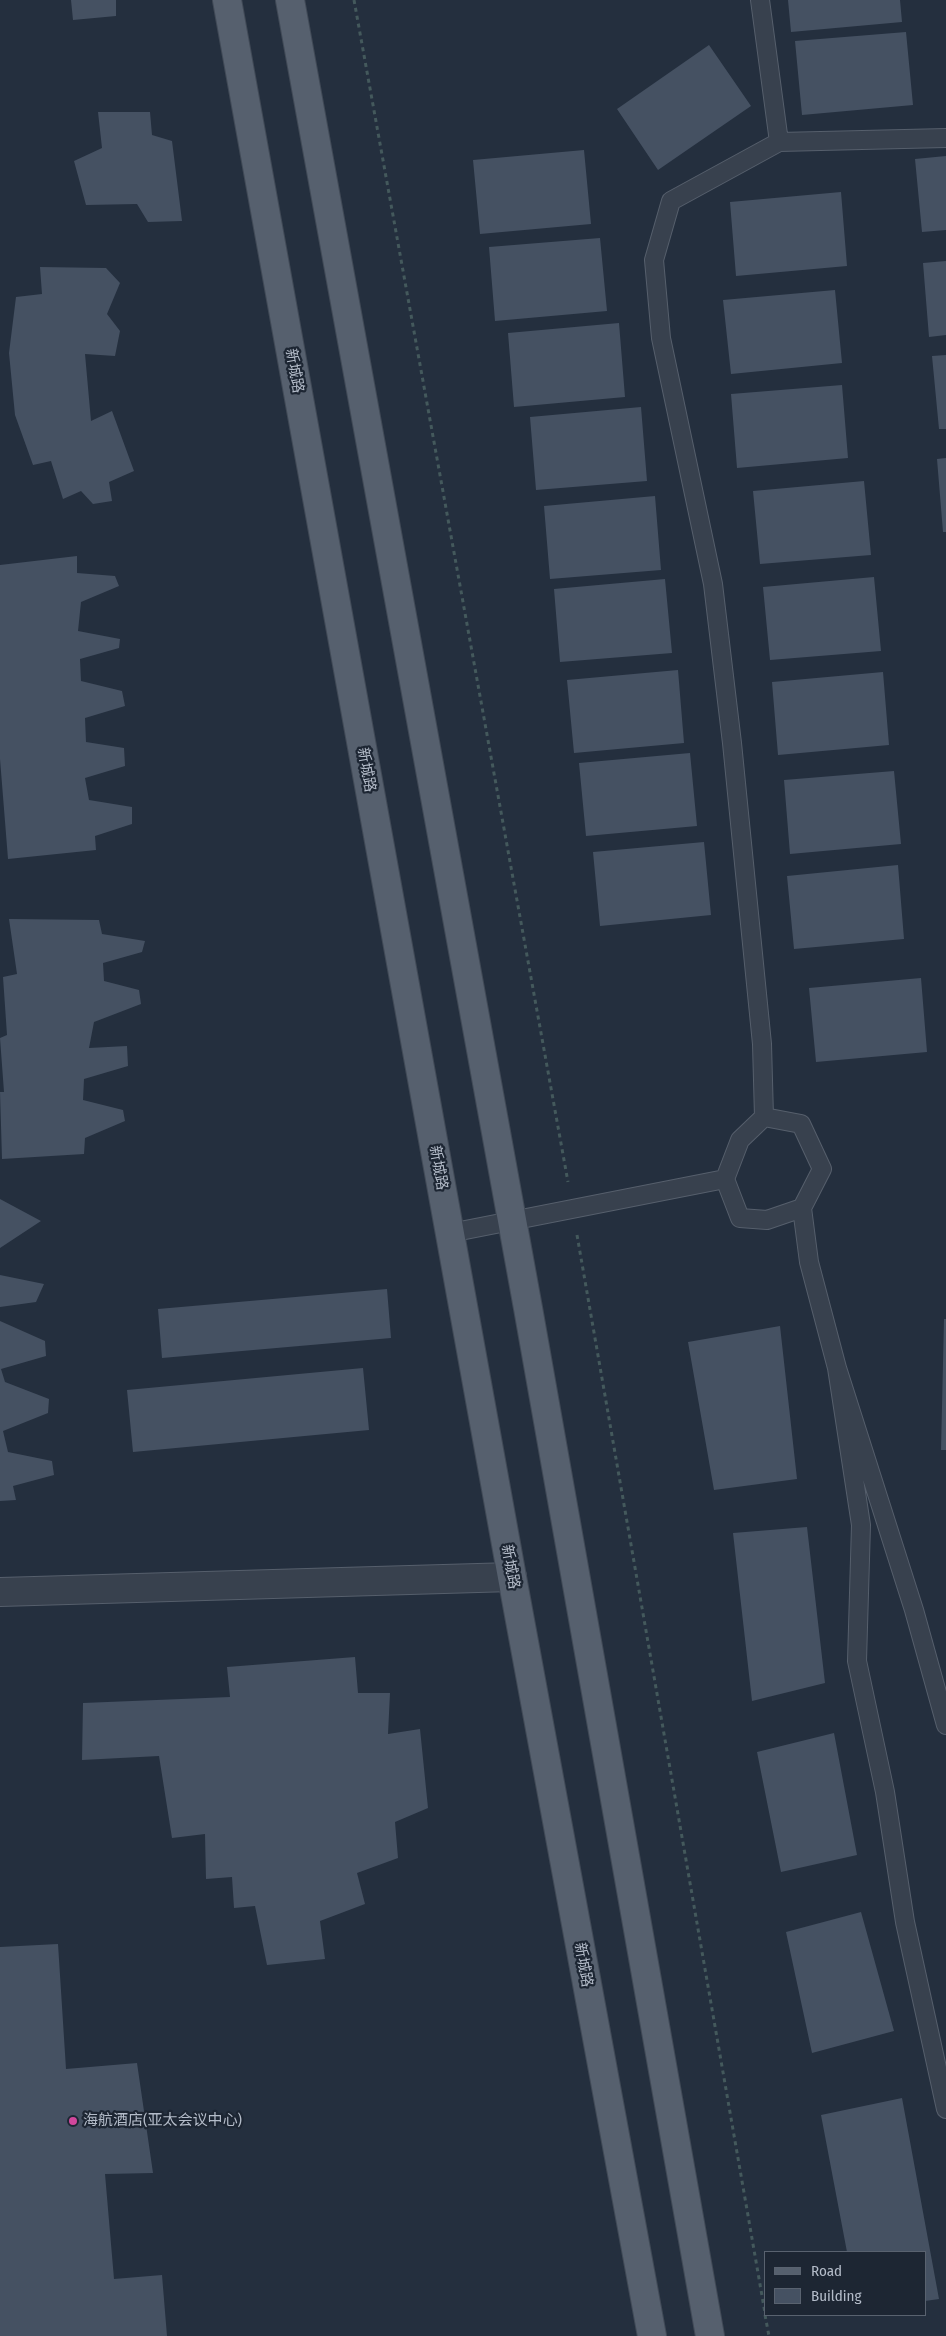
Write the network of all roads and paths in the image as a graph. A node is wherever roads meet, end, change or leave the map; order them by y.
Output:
1 (227, 0) edge
2 (290, 0) edge
3 (354, 0) edge
4 (760, 0) edge
5 (946, 138) edge
6 (779, 142) junction
7 (764, 1117) junction
8 (725, 1179) junction
9 (802, 1208) junction
10 (572, 1209) junction
11 (512, 1221) junction
12 (450, 1233) junction
13 (837, 1368) junction
14 (512, 1577) junction
15 (0, 1592) edge
16 (946, 1725) edge
17 (946, 2109) edge
18 (764, 2308) edge
19 (765, 2316) edge
20 (652, 2336) edge
21 (710, 2336) edge
22 (769, 2336) edge

1 - 12 main road, 新城路
2 - 11 main road
3 - 10 path
4 - 6 lane
5 - 6 lane
6 - 7 lane
7 - 8 lane
7 - 9 lane
8 - 9 lane
8 - 10 lane
9 - 13 lane
10 - 11 lane
10 - 18 path
11 - 12 lane
11 - 21 main road
12 - 14 main road, 新城路
13 - 16 lane
13 - 17 lane
14 - 15 street
14 - 20 main road, 新城路
19 - 22 path

